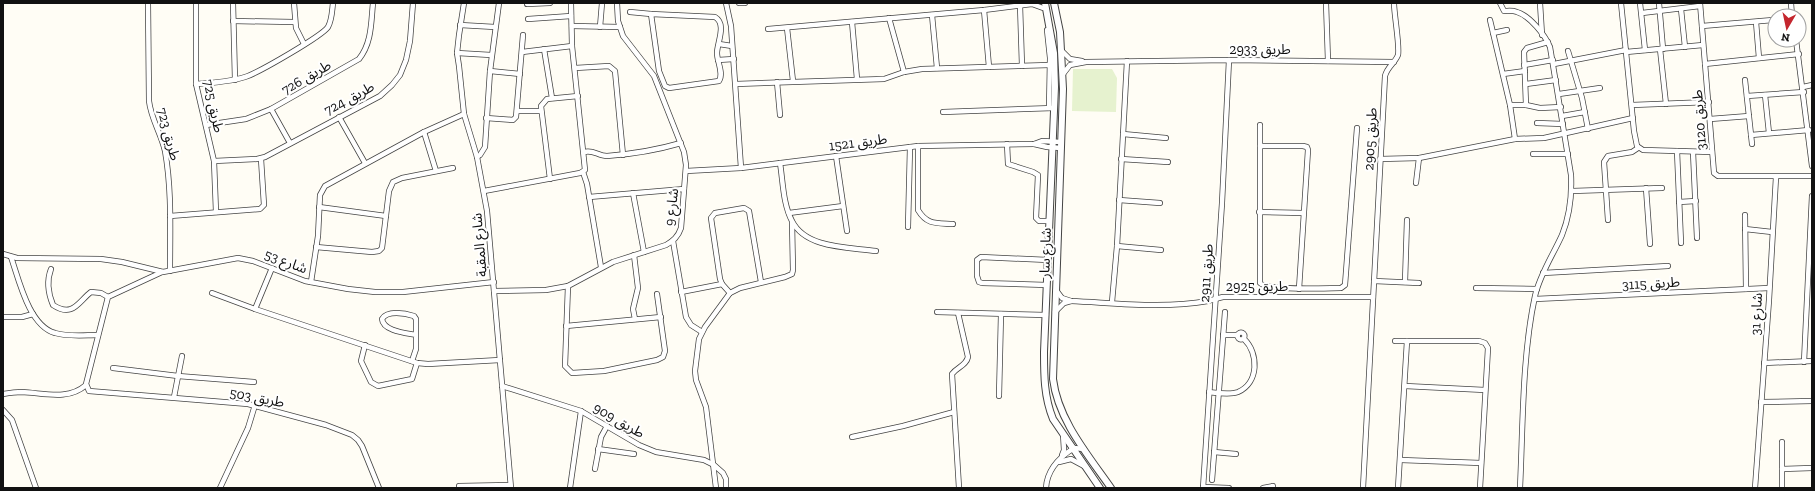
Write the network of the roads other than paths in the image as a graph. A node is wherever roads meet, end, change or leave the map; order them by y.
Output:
1 (148, 3) edge
2 (196, 3) edge
3 (234, 3) edge
4 (294, 3) edge
5 (333, 3) edge
6 (373, 3) edge
7 (413, 3) edge
8 (464, 3) edge
9 (500, 3) edge
10 (550, 3) edge
11 (571, 3) edge
12 (602, 3) edge
13 (618, 3) edge
14 (726, 3) edge
15 (739, 3) edge
16 (745, 3) edge
17 (1032, 3) edge
18 (1054, 3) edge
19 (1326, 3) edge
20 (1394, 3) edge
21 (1500, 3) edge
22 (1540, 3) edge
23 (1621, 3) edge
24 (1640, 3) edge
25 (1659, 3) edge
26 (527, 4) dead end
27 (1700, 4) edge
28 (1020, 5) junction
29 (1043, 5) edge
30 (1681, 9) junction
31 (984, 10) junction
32 (1659, 11) junction
33 (630, 12) dead end
34 (1642, 13) junction
35 (651, 14) junction
36 (932, 15) junction
37 (571, 16) junction
38 (889, 18) junction
39 (528, 19) dead end
40 (1490, 20) dead end
41 (233, 21) junction
42 (1767, 21) edge
43 (294, 22) junction
44 (852, 22) junction
45 (1756, 22) junction
46 (460, 25) junction
47 (572, 26) junction
48 (1702, 26) junction
49 (495, 27) junction
50 (600, 27) junction
51 (620, 27) junction
52 (787, 28) junction
53 (768, 29) dead end
54 (1507, 30) dead end
55 (1493, 34) junction
56 (523, 35) dead end
57 (1542, 35) junction
58 (1548, 42) junction
59 (304, 44) junction
60 (719, 44) junction
61 (1703, 45) junction
62 (572, 46) junction
63 (732, 46) junction
64 (1685, 47) junction
65 (1798, 48) edge
66 (544, 49) junction
67 (1661, 49) junction
68 (1645, 50) junction
69 (1062, 51) junction
70 (1626, 51) junction
71 (522, 52) junction
72 (1568, 52) dead end
73 (458, 53) junction
74 (1799, 54) junction
75 (492, 55) junction
76 (1759, 58) junction
77 (734, 59) junction
78 (718, 60) junction
79 (1229, 60) junction
80 (1127, 61) junction
81 (1328, 61) junction
82 (1571, 61) junction
83 (1086, 62) junction
84 (1394, 62) junction
85 (1553, 62) junction
86 (1705, 64) junction
87 (1050, 65) junction
88 (1524, 65) junction
89 (1022, 66) junction
90 (989, 67) junction
91 (575, 68) junction
92 (937, 68) junction
93 (490, 71) junction
94 (1525, 71) junction
95 (904, 72) junction
96 (520, 74) junction
97 (1063, 74) junction
98 (1503, 74) junction
99 (858, 79) junction
100 (235, 80) junction
101 (1556, 80) junction
102 (1745, 80) dead end
103 (793, 81) junction
104 (777, 82) junction
105 (196, 84) junction
106 (736, 84) junction
107 (1526, 84) junction
108 (1812, 85) edge
109 (1600, 88) dead end
110 (1803, 89) junction
111 (1579, 91) junction
112 (1558, 94) junction
113 (1765, 95) junction
114 (578, 96) junction
115 (1747, 96) junction
116 (552, 98) junction
117 (1709, 102) junction
118 (1666, 104) junction
119 (1510, 105) junction
120 (1526, 105) junction
121 (1632, 105) junction
122 (1561, 107) junction
123 (1052, 108) junction
124 (271, 109) junction
125 (517, 111) junction
126 (541, 111) junction
127 (943, 112) dead end
128 (1585, 112) junction
129 (464, 114) junction
130 (780, 115) dead end
131 (1562, 116) junction
132 (1749, 116) junction
133 (339, 117) junction
134 (486, 118) junction
135 (1632, 118) junction
136 (1710, 119) junction
137 (1537, 123) dead end
138 (1563, 124) junction
139 (206, 125) junction
140 (1260, 125) dead end
141 (1357, 128) dead end
142 (1588, 128) junction
143 (1808, 130) junction
144 (424, 132) junction
145 (1769, 133) junction
146 (1123, 134) junction
147 (1565, 134) junction
148 (1751, 135) junction
149 (1166, 138) dead end
150 (1515, 139) junction
151 (290, 143) junction
152 (681, 143) junction
153 (1007, 144) junction
154 (1052, 144) junction
155 (1752, 144) dead end
156 (1061, 145) junction
157 (918, 146) junction
158 (1260, 146) junction
159 (910, 147) junction
160 (1638, 148) junction
161 (1677, 151) junction
162 (584, 152) junction
163 (1693, 152) junction
164 (1712, 152) junction
165 (1533, 154) dead end
166 (1568, 154) junction
167 (623, 155) junction
168 (836, 156) junction
169 (477, 158) junction
170 (1419, 158) junction
171 (261, 159) junction
172 (1121, 159) junction
173 (1380, 159) junction
174 (214, 161) junction
175 (1168, 162) dead end
176 (365, 163) junction
177 (780, 163) junction
178 (1812, 166) edge
179 (453, 168) dead end
180 (741, 168) junction
181 (436, 171) junction
182 (686, 171) junction
183 (583, 172) junction
184 (1812, 176) edge
185 (1776, 177) junction
186 (550, 179) junction
187 (1416, 183) dead end
188 (1646, 188) junction
189 (1662, 188) dead end
190 (684, 189) junction
191 (1606, 189) junction
192 (484, 191) junction
193 (1572, 191) junction
194 (633, 193) junction
195 (1812, 196) edge
196 (589, 197) junction
197 (1119, 200) junction
198 (1696, 201) junction
199 (1679, 202) junction
200 (1160, 203) dead end
201 (843, 206) junction
202 (319, 207) junction
203 (216, 212) junction
204 (1259, 212) junction
205 (789, 213) junction
206 (1304, 213) junction
207 (1745, 215) dead end
208 (170, 216) junction
209 (386, 216) junction
210 (1408, 220) dead end
211 (1608, 220) dead end
212 (1049, 221) junction
213 (792, 222) junction
214 (953, 224) dead end
215 (908, 227) dead end
216 (1745, 229) junction
217 (847, 231) dead end
218 (1811, 231) edge
219 (1772, 232) junction
220 (1697, 238) dead end
221 (673, 241) junction
222 (1681, 243) dead end
223 (1650, 244) dead end
224 (1117, 246) junction
225 (316, 247) junction
226 (1161, 250) dead end
227 (876, 251) dead end
228 (644, 252) junction
229 (3, 254) edge
230 (634, 254) junction
231 (11, 257) junction
232 (1048, 260) junction
233 (1668, 266) dead end
234 (272, 268) junction
235 (600, 268) junction
236 (51, 269) dead end
237 (170, 271) junction
238 (163, 272) junction
239 (1543, 273) junction
240 (1374, 280) junction
241 (311, 282) junction
242 (494, 282) junction
243 (761, 282) junction
244 (1405, 282) junction
245 (1419, 283) dead end
246 (722, 284) junction
247 (1047, 285) junction
248 (568, 286) junction
249 (1283, 288) junction
250 (1299, 288) junction
251 (1476, 288) dead end
252 (1769, 288) junction
253 (1537, 289) junction
254 (1746, 289) junction
255 (1055, 290) junction
256 (494, 291) junction
257 (681, 292) junction
258 (212, 293) dead end
259 (730, 293) junction
260 (658, 294) dead end
261 (108, 297) junction
262 (1282, 297) junction
263 (1373, 297) junction
264 (1216, 299) junction
265 (1534, 299) junction
266 (1071, 301) junction
267 (1112, 302) junction
268 (255, 308) junction
269 (937, 312) dead end
270 (1225, 312) dead end
271 (958, 313) junction
272 (1054, 313) junction
273 (32, 314) junction
274 (1001, 314) junction
275 (1046, 315) junction
276 (3, 317) edge
277 (661, 317) junction
278 (635, 319) junction
279 (566, 326) junction
280 (702, 332) junction
281 (98, 335) junction
282 (416, 335) junction
283 (1223, 335) junction
284 (1395, 341) dead end
285 (1407, 341) junction
286 (365, 345) junction
287 (182, 356) dead end
288 (500, 360) junction
289 (1812, 361) edge
290 (415, 362) junction
291 (1804, 362) junction
292 (1764, 363) junction
293 (112, 368) dead end
294 (178, 376) junction
295 (254, 382) dead end
296 (86, 385) junction
297 (502, 386) junction
298 (1405, 386) junction
299 (1485, 390) junction
300 (1209, 392) junction
301 (1218, 393) junction
302 (3, 394) edge
303 (999, 396) dead end
304 (174, 397) junction
305 (1812, 401) edge
306 (1761, 402) junction
307 (255, 405) junction
308 (3, 410) edge
309 (581, 411) junction
310 (954, 412) junction
311 (607, 426) junction
312 (1063, 434) junction
313 (852, 437) dead end
314 (1782, 442) dead end
315 (1074, 448) junction
316 (598, 449) junction
317 (1084, 449) junction
318 (1214, 452) junction
319 (634, 454) dead end
320 (1236, 454) dead end
321 (1400, 460) junction
322 (1056, 463) junction
323 (1481, 463) junction
324 (714, 465) junction
325 (1086, 467) junction
326 (1812, 468) edge
327 (595, 469) dead end
328 (1782, 469) junction
329 (1212, 480) dead end
330 (459, 486) dead end
331 (511, 486) edge
332 (1273, 486) dead end
333 (1203, 487) edge
334 (36, 488) edge
335 (220, 488) edge
336 (379, 488) edge
337 (570, 488) edge
338 (716, 488) edge
339 (726, 488) edge
340 (959, 488) edge
341 (1046, 488) edge
342 (1100, 488) edge
343 (1111, 488) edge
344 (1229, 488) edge
345 (1263, 488) edge
346 (1363, 488) edge
347 (1398, 488) edge
348 (1480, 488) edge
349 (1520, 488) edge
350 (1756, 488) edge
351 (1782, 488) edge

1 - 208 street, طريق 723
2 - 105 street, طريق 725
3 - 41 street
4 - 43 street
5 - 59 street
6 - 124 street, طريق 726
7 - 133 street, طريق 724
8 - 46 street, شارع المقبة
9 - 49 street
10 - 26 street
11 - 37 street
12 - 50 street
13 - 51 street, شارع 9
14 - 63 street
15 - 16 street
17 - 28 street
17 - 29 street
18 - 69 street, شارع سار
19 - 81 street
20 - 84 street, طريق 2905
21 - 57 street
22 - 57 street
23 - 70 street
24 - 34 street
25 - 32 street
27 - 30 street
27 - 48 street, طريق 3120
28 - 31 street
28 - 89 street
29 - 87 street
29 - 123 street, شارع سار
30 - 32 street
30 - 64 street
31 - 36 street
31 - 90 street
32 - 34 street
32 - 67 street
33 - 35 street
34 - 68 street
35 - 60 street
35 - 78 street
36 - 38 street
36 - 92 street
37 - 39 street
37 - 47 street
38 - 44 street
38 - 95 street
40 - 55 street
41 - 43 street
41 - 100 street
42 - 45 street
43 - 59 street
44 - 52 street
44 - 99 street
45 - 48 street
45 - 76 street
46 - 49 street
46 - 73 street, شارع المقبة
47 - 50 street
47 - 62 street
48 - 61 street, طريق 3120
49 - 75 street
50 - 51 street
51 - 152 street, شارع 9
52 - 53 street
52 - 103 street
54 - 55 street
55 - 98 street
56 - 71 street
57 - 58 street
58 - 85 street
58 - 88 street
59 - 100 street
60 - 63 street
60 - 78 street
61 - 64 street
61 - 86 street, طريق 3120
62 - 66 street
62 - 91 street
63 - 77 street
64 - 67 street
65 - 74 street
66 - 71 street
66 - 116 street
67 - 68 street
67 - 118 street
68 - 70 street
69 - 83 street, طريق 2933
69 - 97 street, شارع سار
70 - 82 street
70 - 121 street
71 - 96 street
72 - 82 street
73 - 75 street
73 - 129 street, شارع المقبة
74 - 76 street
74 - 110 street
75 - 93 street
76 - 86 street
77 - 78 street
77 - 106 street
79 - 80 street, طريق 2933
79 - 81 street, طريق 2933
79 - 264 street, طريق 2911
80 - 83 street, طريق 2933
80 - 146 street
81 - 84 street, طريق 2933
82 - 85 street
82 - 111 street
83 - 97 street, طريق 2933
84 - 173 street, طريق 2905
85 - 88 street
85 - 101 street
86 - 117 street, طريق 3120
87 - 89 street
87 - 123 street
88 - 94 street
89 - 90 street
90 - 92 street
91 - 114 street
91 - 167 street
92 - 95 street
93 - 96 street
93 - 134 street
94 - 98 street
94 - 107 street
95 - 99 street
96 - 125 street
97 - 156 street, شارع سار
98 - 119 street
99 - 103 street
100 - 105 street
101 - 107 street
101 - 112 street
102 - 115 street
103 - 104 street
104 - 106 street
104 - 130 street
105 - 139 street, طريق 725
106 - 180 street
107 - 120 street
108 - 110 street
109 - 111 street
110 - 113 street
110 - 143 street
111 - 112 street
111 - 128 street
112 - 122 street
113 - 115 street
113 - 145 street
114 - 116 street
114 - 162 street
115 - 132 street
116 - 126 street
117 - 118 street
117 - 136 street, طريق 3120
118 - 121 street
119 - 120 street
119 - 150 street
120 - 122 street
121 - 135 street
122 - 131 street
123 - 127 street
123 - 154 street, شارع سار
124 - 139 street, طريق 726
124 - 151 street
125 - 126 street
125 - 134 street
126 - 186 street
128 - 131 street
128 - 142 street
129 - 144 street, شارع 53
129 - 169 street, شارع المقبة
131 - 138 street
132 - 136 street
132 - 148 street
133 - 151 street, طريق 724
133 - 176 street
134 - 169 street
135 - 142 street
135 - 160 street
136 - 164 street, طريق 3120
137 - 138 street
138 - 147 street
139 - 174 street, طريق 725
140 - 158 street
141 - 250 street
142 - 147 street
143 - 145 street
143 - 178 street
144 - 176 street, شارع 53
144 - 181 street
145 - 148 street
146 - 149 street
146 - 172 street
147 - 150 street
147 - 166 street
148 - 155 street
150 - 170 street
151 - 171 street, طريق 724
152 - 167 street
152 - 182 street, شارع 9
153 - 154 street, طريق 1521
153 - 157 street, طريق 1521
153 - 212 street
154 - 156 street, طريق 1521
154 - 212 street, شارع سار
156 - 255 street, شارع سار
157 - 159 street, طريق 1521
157 - 214 street
158 - 204 street
158 - 206 street
159 - 168 street, طريق 1521
159 - 215 street
160 - 161 street
160 - 191 street
161 - 163 street
161 - 199 street
162 - 167 street
162 - 183 street
163 - 164 street
163 - 198 street
164 - 185 street, طريق 3120
165 - 166 street
166 - 193 street
168 - 177 street, طريق 1521
168 - 201 street
169 - 192 street, شارع المقبة
170 - 173 street
170 - 187 street
171 - 174 street, طريق 724
171 - 203 street
172 - 175 street
172 - 197 street
173 - 240 street, طريق 2905
174 - 203 street, طريق 725
176 - 202 street, شارع 53
177 - 180 street, طريق 1521
177 - 205 street
179 - 181 street
180 - 182 street, طريق 1521
181 - 209 street
182 - 190 street, شارع 9
183 - 186 street
183 - 196 street
184 - 185 street
185 - 219 street, شارع 31
186 - 192 street
188 - 189 street
188 - 191 street
188 - 223 street
190 - 194 street
190 - 221 street, شارع 9
191 - 193 street
191 - 211 street
192 - 242 street, شارع المقبة
193 - 239 street
194 - 196 street
194 - 228 street
195 - 218 street
196 - 235 street
197 - 200 street
197 - 224 street
198 - 199 street
198 - 220 street
199 - 222 street
201 - 205 street
201 - 217 street
202 - 209 street
202 - 225 street, شارع 53
203 - 208 street
204 - 206 street
204 - 249 street
205 - 213 street
206 - 250 street
207 - 216 street
208 - 237 street, طريق 723
209 - 225 street
210 - 244 street
212 - 232 street, شارع سار
213 - 227 street
213 - 243 street
216 - 219 street
216 - 254 street
218 - 291 street
219 - 252 street, شارع 31
221 - 228 street, شارع 9
221 - 257 street
224 - 226 street
224 - 267 street
225 - 241 street, شارع 53
228 - 230 street, شارع 9
229 - 231 street, شارع 53
230 - 235 street, شارع 9
230 - 278 street
231 - 238 street, شارع 53
231 - 273 street
232 - 247 street, شارع سار
232 - 247 street
233 - 239 street
234 - 237 street, شارع 53
234 - 241 street, شارع 53
234 - 268 street
235 - 248 street, شارع 9
236 - 261 street
237 - 238 street, شارع 53
238 - 261 street
239 - 253 street
240 - 244 street
240 - 263 street, طريق 2905
241 - 242 street
242 - 256 street, شارع المقبة
243 - 246 street
243 - 259 street
244 - 245 street
246 - 257 street
246 - 259 street
247 - 275 street, شارع سار
248 - 256 street, شارع 9
248 - 279 street
249 - 250 street
249 - 262 street
251 - 253 street
252 - 254 street, طريق 3115
252 - 292 street, شارع 31
253 - 265 street
254 - 265 street, طريق 3115
255 - 266 street
255 - 272 street, شارع سار
256 - 288 street, شارع المقبة
257 - 280 street
258 - 268 street
259 - 280 street
260 - 277 street
261 - 281 street
262 - 263 street, طريق 2925
262 - 264 street, طريق 2925
263 - 346 street, طريق 2905
264 - 267 street, طريق 2925
264 - 300 street, طريق 2911
265 - 349 street
266 - 267 street, طريق 2925
266 - 272 street
268 - 286 street
269 - 271 street
270 - 283 street
271 - 274 street
271 - 310 street
272 - 317 street, شارع سار
273 - 276 street
273 - 281 street
274 - 275 street
274 - 303 street
275 - 312 street, شارع سار
277 - 278 street
277 - 279 street
278 - 279 street
280 - 324 street
281 - 296 street
282 - 282 street
282 - 290 street
283 - 301 street
283 - 301 street
284 - 285 street
285 - 298 street
285 - 299 street
286 - 290 street
286 - 290 street
287 - 294 street
288 - 290 street
288 - 297 street, شارع المقبة
289 - 291 street
291 - 292 street
292 - 306 street, شارع 31
293 - 294 street
294 - 295 street
294 - 304 street
296 - 302 street
296 - 304 street, طريق 503
297 - 309 street, طريق 909
297 - 331 street, شارع المقبة
298 - 299 street
298 - 321 street
299 - 323 street
300 - 301 street
300 - 333 street, طريق 2911
301 - 318 street
304 - 307 street, طريق 503
305 - 306 street
306 - 350 street, شارع 31
307 - 335 street
307 - 336 street, طريق 503
308 - 334 street
309 - 311 street, طريق 909
309 - 337 street
310 - 313 street
310 - 340 street
311 - 316 street
311 - 324 street, طريق 909
312 - 315 street, شارع سار
312 - 322 street
314 - 328 street
315 - 317 street
315 - 322 street
315 - 325 street, شارع سار
316 - 319 street
316 - 327 street
317 - 343 street, شارع سار
318 - 320 street
318 - 329 street
321 - 323 street
321 - 347 street
322 - 325 street
322 - 341 street
323 - 348 street
324 - 338 street
324 - 339 street, طريق 909
325 - 342 street, شارع سار
326 - 328 street
328 - 351 street
330 - 331 street
332 - 345 street
333 - 344 street, طريق 2911

